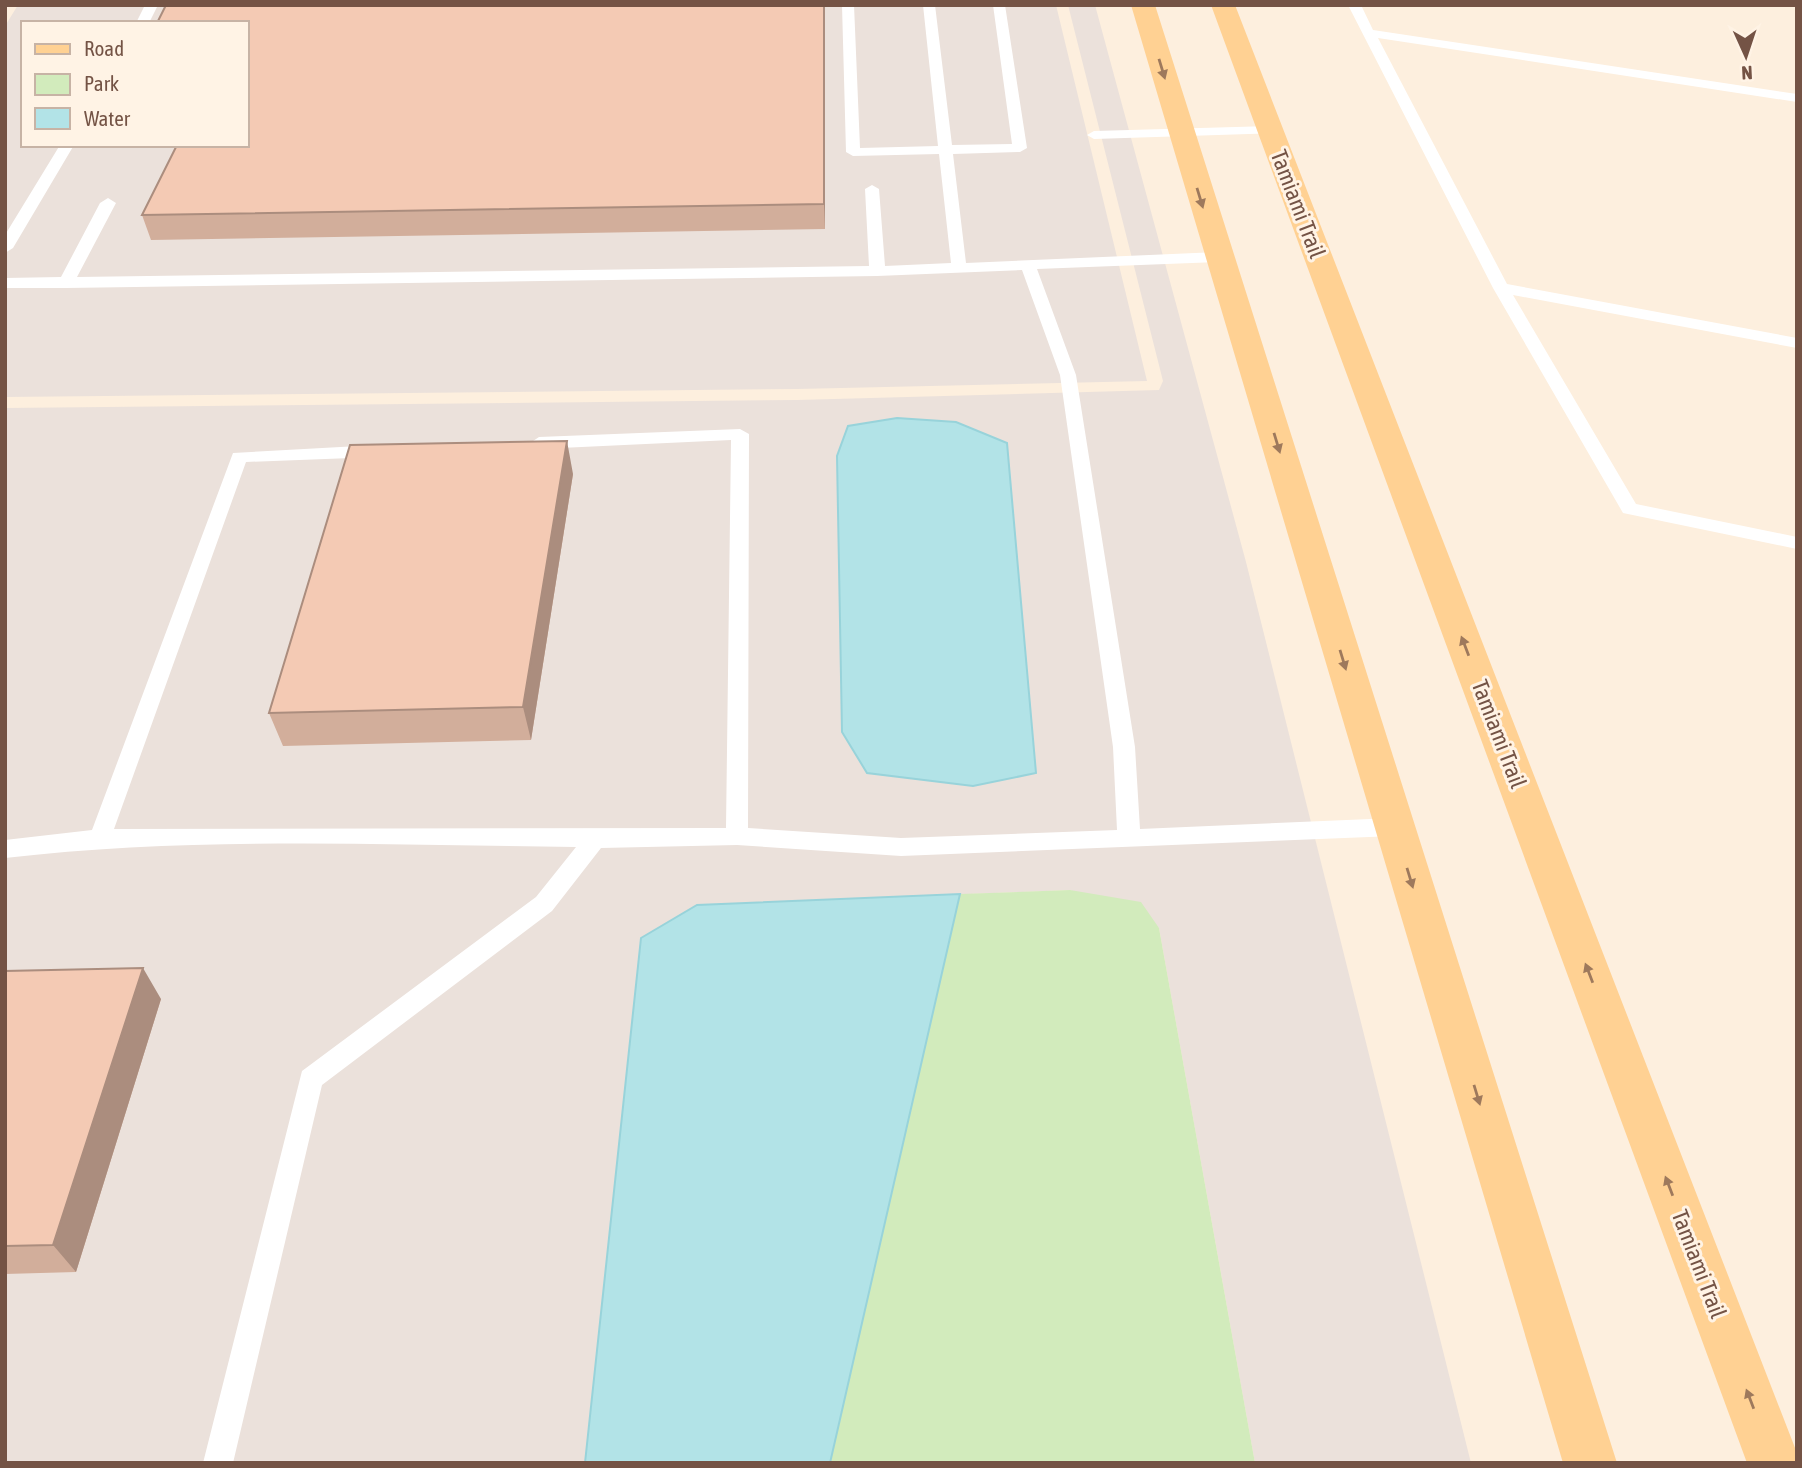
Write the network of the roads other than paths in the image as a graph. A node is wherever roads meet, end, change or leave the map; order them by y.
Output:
1 (152, 5) edge
2 (848, 5) edge
3 (929, 5) edge
4 (999, 5) edge
5 (1143, 5) edge
6 (1223, 5) edge
7 (1354, 5) edge
8 (143, 21) edge
9 (1368, 33) junction
10 (1797, 98) edge
11 (1270, 130) junction
12 (1181, 132) junction
13 (1094, 135) dead end
14 (66, 147) edge
15 (945, 150) junction
16 (872, 189) dead end
17 (108, 203) dead end
18 (5, 248) edge
19 (1218, 257) junction
20 (1028, 265) junction
21 (959, 267) junction
22 (877, 271) junction
23 (66, 282) junction
24 (5, 283) edge
25 (1501, 288) junction
26 (1797, 343) edge
27 (518, 444) edge
28 (393, 450) edge
29 (1797, 543) edge
30 (1394, 827) junction
31 (737, 835) junction
32 (100, 838) junction
33 (1129, 838) junction
34 (595, 839) junction
35 (5, 849) edge
36 (218, 1463) edge
37 (1590, 1463) edge
38 (1774, 1463) edge

1 - 8 lane
2 - 15 lane
3 - 15 lane
4 - 15 lane
5 -> 12 main road
6 - 11 main road, Tamiami Trail
7 - 9 lane
9 - 10 lane
9 - 25 lane
11 - 12 lane
38 -> 11 main road, Tamiami Trail
12 - 13 lane
12 -> 19 main road
14 - 18 lane
15 - 21 lane
16 - 22 lane
17 - 23 lane
19 - 20 lane
19 -> 30 main road
20 - 21 lane
20 - 33 lane
21 - 22 lane
22 - 23 lane
23 - 24 lane
25 - 26 lane
25 - 29 lane
27 - 31 lane
28 - 32 lane
30 - 33 lane
30 -> 37 main road
31 - 33 lane
31 - 34 lane
32 - 34 lane
32 - 35 lane
34 - 36 lane

